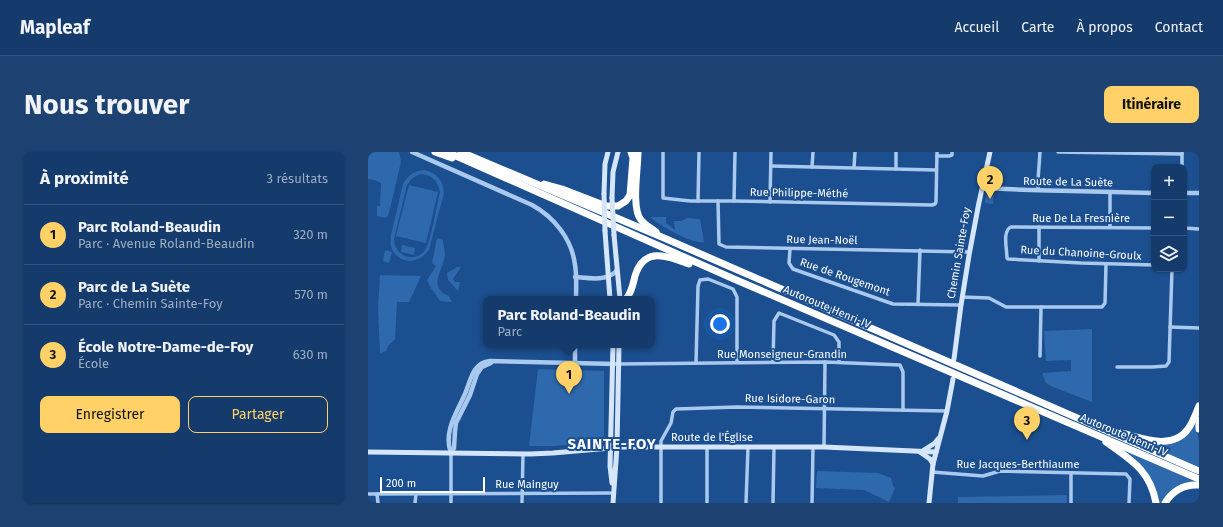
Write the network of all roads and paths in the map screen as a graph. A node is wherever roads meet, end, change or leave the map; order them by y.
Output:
1 (412, 152) edge
2 (436, 152) edge
3 (447, 152) edge
4 (460, 152) edge
5 (608, 152) edge
6 (618, 152) edge
7 (631, 152) edge
8 (638, 152) edge
9 (663, 152) edge
10 (699, 152) edge
11 (735, 152) edge
12 (771, 152) edge
13 (813, 152) edge
14 (855, 152) edge
15 (896, 152) edge
16 (952, 152) edge
17 (990, 152) edge
18 (1040, 152) edge
19 (1058, 152) edge
20 (1182, 153) edge
21 (937, 154) edge
22 (1182, 164) edge
23 (771, 166) junction
24 (812, 167) junction
25 (854, 167) junction
26 (483, 169) junction
27 (896, 169) junction
28 (936, 170) junction
29 (517, 176) junction
30 (982, 188) junction
31 (1038, 190) junction
32 (1110, 192) junction
33 (1151, 193) edge
34 (1187, 193) edge
35 (1199, 194) edge
36 (698, 201) junction
37 (718, 201) junction
38 (734, 201) junction
39 (770, 202) junction
40 (1039, 227) junction
41 (1110, 227) junction
42 (1151, 228) edge
43 (1187, 228) edge
44 (1199, 229) edge
45 (664, 238) junction
46 (790, 249) junction
47 (920, 250) junction
48 (969, 252) junction
49 (1008, 259) joint
50 (1039, 261) junction
51 (1106, 264) junction
52 (1151, 265) edge
53 (617, 270) junction
54 (717, 272) junction
55 (1172, 272) edge
56 (575, 277) junction
57 (608, 277) junction
58 (576, 296) edge
59 (610, 296) edge
60 (620, 296) edge
61 (628, 296) edge
62 (962, 297) junction
63 (918, 304) junction
64 (960, 305) junction
65 (1041, 307) junction
66 (1170, 327) junction
67 (1199, 328) edge
68 (575, 348) edge
69 (613, 348) edge
70 (619, 348) edge
71 (1040, 356) dead end
72 (954, 359) dead end
73 (737, 362) junction
74 (773, 362) junction
75 (825, 362) junction
76 (839, 362) junction
77 (696, 363) junction
78 (575, 364) junction
79 (612, 364) junction
80 (619, 364) junction
81 (1117, 367) dead end
82 (952, 379) dead end
83 (1199, 406) edge
84 (824, 408) junction
85 (903, 410) junction
86 (947, 411) junction
87 (1199, 420) edge
88 (1199, 429) edge
89 (1107, 431) junction
90 (1091, 432) junction
91 (940, 436) junction
92 (610, 447) junction
93 (617, 447) junction
94 (661, 447) junction
95 (707, 447) junction
96 (748, 447) junction
97 (774, 447) junction
98 (813, 447) junction
99 (824, 447) junction
100 (919, 451) junction
101 (368, 452) edge
102 (936, 452) junction
103 (451, 453) junction
104 (523, 454) junction
105 (933, 464) junction
106 (1199, 471) edge
107 (932, 472) junction
108 (1072, 473) junction
109 (1199, 479) edge
110 (1199, 485) edge
111 (614, 492) junction
112 (451, 493) junction
113 (523, 493) junction
114 (368, 494) edge
115 (377, 494) junction
116 (416, 494) junction
117 (378, 503) edge
118 (416, 503) edge
119 (451, 503) edge
120 (522, 503) edge
121 (613, 503) edge
122 (661, 503) edge
123 (707, 503) edge
124 (746, 503) edge
125 (773, 503) edge
126 (812, 503) edge
127 (929, 503) edge
128 (1071, 503) edge
129 (1129, 503) edge
130 (1156, 503) edge
131 (1165, 503) edge

1 - 56 street
2 - 26 highway
3 - 26 highway, Autoroute Henri-IV
4 - 29 highway, Autoroute Henri-IV
5 - 57 main road, bridge
6 - 53 main road, bridge
7 - 29 highway
8 - 45 highway
9 - 36 street, Rue Philippe-Méthé
10 - 36 street
11 - 38 street
12 - 23 street
13 - 24 street
14 - 25 street
15 - 27 street
16 - 21 street
17 - 30 main road, Chemin Sainte-Foy
18 - 31 street
19 - 20 street
20 - 22 street
21 - 28 street
23 - 24 street
23 - 39 street
24 - 25 street
25 - 27 street
26 - 54 highway, Autoroute Henri-IV
27 - 28 street
28 - 39 street, Rue Philippe-Méthé
29 - 45 highway, Autoroute Henri-IV
30 - 31 street, Route de La Suète
30 - 48 main road, Chemin Sainte-Foy
31 - 32 street, Route de La Suète
32 - 33 street, Route de La Suète
32 - 41 street
34 - 35 street
36 - 37 street, Rue Philippe-Méthé
37 - 38 street, Rue Philippe-Méthé
37 - 46 street, Rue Jean-Noël
38 - 39 street, Rue Philippe-Méthé
40 - 41 street, Rue De La Fresnière
40 - 49 street, Rue De La Fresnière
40 - 50 street
41 - 42 street, Rue De La Fresnière
43 - 44 street
45 - 89 highway, Autoroute Henri-IV
46 - 47 street, Rue Jean-Noël
46 - 63 street, Rue de Rougemont
47 - 48 street, Rue Jean-Noël
47 - 63 street
48 - 62 main road, Chemin Sainte-Foy
49 - 50 street, Rue du Chanoine-Groulx
50 - 51 street, Rue du Chanoine-Groulx
51 - 52 street, Rue du Chanoine-Groulx
51 - 65 street
53 - 57 street
53 - 60 main road
54 - 61 highway
54 - 90 highway, Autoroute Henri-IV
55 - 66 street
56 - 57 street
56 - 58 street
57 - 59 main road
62 - 64 main road, Chemin Sainte-Foy
62 - 65 street
63 - 64 street, Rue de Rougemont
64 - 72 main road, Chemin Sainte-Foy
65 - 71 street
66 - 67 street
66 - 81 street
68 - 78 street
69 - 79 main road
70 - 80 main road
73 - 74 street, Rue Monseigneur-Grandin
73 - 77 street, Rue Monseigneur-Grandin
73 - 77 street
74 - 75 street, Rue Monseigneur-Grandin
74 - 76 street
75 - 76 street, Rue Monseigneur-Grandin
75 - 84 street
76 - 85 street, Rue Monseigneur-Grandin
77 - 80 street, Rue Monseigneur-Grandin
78 - 79 street
78 - 103 street
79 - 80 street
79 - 92 main road
80 - 93 main road
82 - 86 main road
83 - 89 highway
84 - 85 street, Rue Isidore-Garon
84 - 94 street, Rue Isidore-Garon
84 - 99 street
85 - 86 street, Rue Isidore-Garon
86 - 91 main road
87 - 88 highway
89 - 106 highway, Autoroute Henri-IV
90 - 109 highway, Autoroute Henri-IV
90 - 130 highway
91 - 100 main road
91 - 102 main road
92 - 93 main road, Route de l'Église
92 - 104 main road, Route de l'Église
92 - 111 main road
93 - 94 main road, Route de l'Église
93 - 111 main road
94 - 95 main road, Route de l'Église
94 - 122 street
95 - 96 main road, Route de l'Église
95 - 123 street
96 - 97 main road, Route de l'Église
96 - 124 street
97 - 98 main road, Route de l'Église
97 - 125 street
98 - 99 main road, Route de l'Église
98 - 126 street
99 - 100 main road, Route de l'Église
100 - 102 main road, Route de l'Église
100 - 105 main road
101 - 103 main road, Route de l'Église
102 - 105 main road
103 - 104 main road, Route de l'Église
103 - 112 street
104 - 113 street
105 - 107 main road
107 - 108 street, Rue Jacques-Berthiaume
107 - 127 main road
108 - 128 street
108 - 129 street, Rue Jacques-Berthiaume
110 - 131 highway
111 - 113 street, Rue Mainguy
111 - 121 main road
112 - 113 street, Rue Mainguy
112 - 116 street, Rue Mainguy
112 - 119 street
113 - 120 street
114 - 115 street, Rue Mainguy
115 - 116 street, Rue Mainguy
115 - 117 street
116 - 118 street

